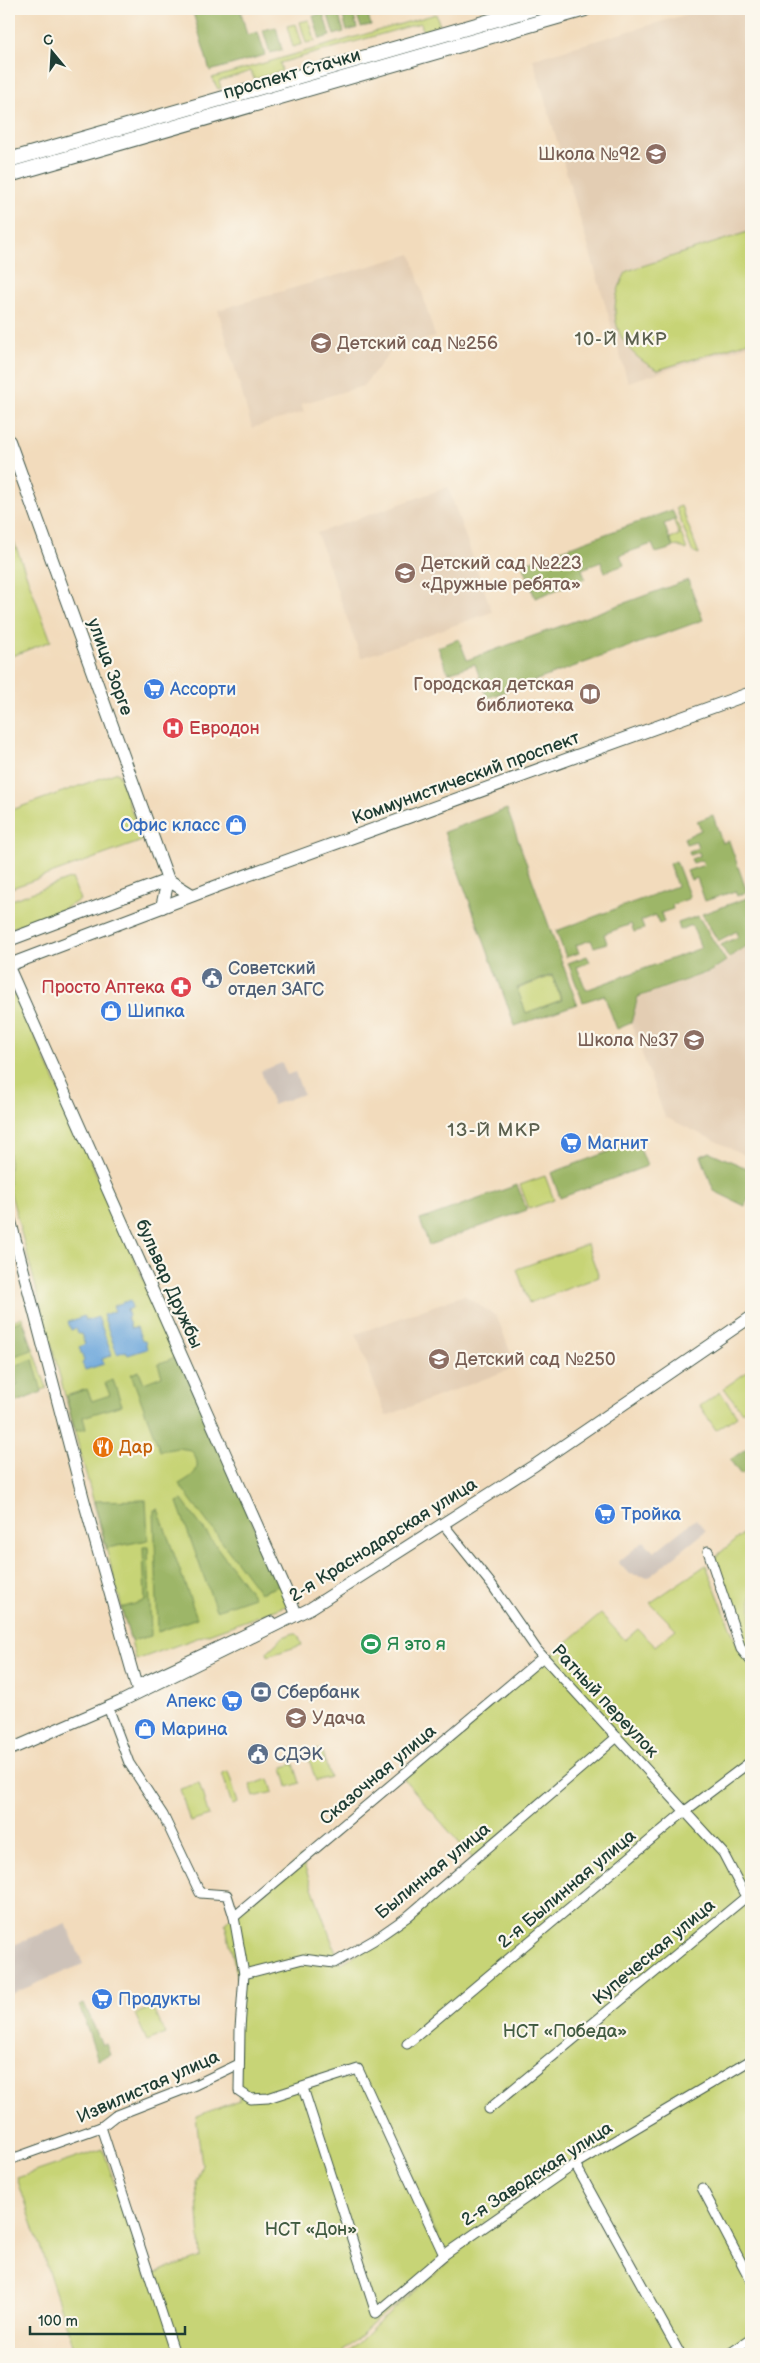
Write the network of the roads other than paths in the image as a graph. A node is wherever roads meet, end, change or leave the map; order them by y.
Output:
1 (585, 9) edge
2 (536, 13) edge
3 (9, 160) edge
4 (9, 176) edge
5 (9, 441) edge
6 (751, 693) edge
7 (168, 880) junction
8 (192, 896) junction
9 (162, 907) junction
10 (9, 940) edge
11 (9, 966) edge
12 (13, 989) edge
13 (9, 1216) edge
14 (751, 1317) edge
15 (443, 1524) junction
16 (708, 1551) dead end
17 (296, 1612) junction
18 (543, 1657) junction
19 (751, 1661) edge
20 (137, 1689) junction
21 (108, 1707) junction
22 (617, 1738) junction
23 (9, 1750) edge
24 (750, 1762) edge
25 (685, 1811) junction
26 (746, 1896) joint
27 (234, 1917) junction
28 (244, 1974) junction
29 (407, 2044) dead end
30 (751, 2060) edge
31 (239, 2064) junction
32 (303, 2088) junction
33 (489, 2109) dead end
34 (101, 2127) junction
35 (9, 2160) edge
36 (576, 2164) junction
37 (702, 2188) dead end
38 (444, 2255) junction
39 (751, 2281) edge
40 (751, 2339) edge
41 (175, 2354) edge
42 (680, 2354) edge
43 (729, 2354) edge

1 - 2 main road, проспект Стачки
2 - 3 main road, проспект Стачки
2 - 4 main road, проспект Стачки
5 - 7 main road, улица Зорге
6 - 8 main road, Коммунистический проспект
7 - 8 main road
7 - 9 main road
7 - 10 main road
8 - 9 main road, Коммунистический проспект
9 - 11 main road, Коммунистический проспект
11 - 12 street, бульвар Дружбы
12 - 17 street, бульвар Дружбы
13 - 20 street
14 - 15 street, 2-я Краснодарская улица
15 - 17 street, 2-я Краснодарская улица
15 - 18 street, Ратный переулок
16 - 19 street
17 - 20 street, 2-я Краснодарская улица
18 - 22 street, Ратный переулок
18 - 27 street, Сказочная улица
20 - 21 street, 2-я Краснодарская улица
21 - 23 street, 2-я Краснодарская улица
21 - 27 street
22 - 25 street, Ратный переулок
22 - 28 street, Былинная улица
24 - 25 street, 2-я Былинная улица
25 - 26 street, Ратный переулок
25 - 29 street, 2-я Былинная улица
26 - 33 street, Купеческая улица
27 - 28 street
28 - 31 street
30 - 36 street, 2-я Заводская улица
31 - 32 street, Извилистая улица
31 - 34 street, Извилистая улица
32 - 38 street, Извилистая улица
32 - 38 street, 2-я Заводская улица
34 - 35 street, Извилистая улица
34 - 41 street
36 - 38 street, 2-я Заводская улица
36 - 42 street
37 - 39 street
40 - 43 street

